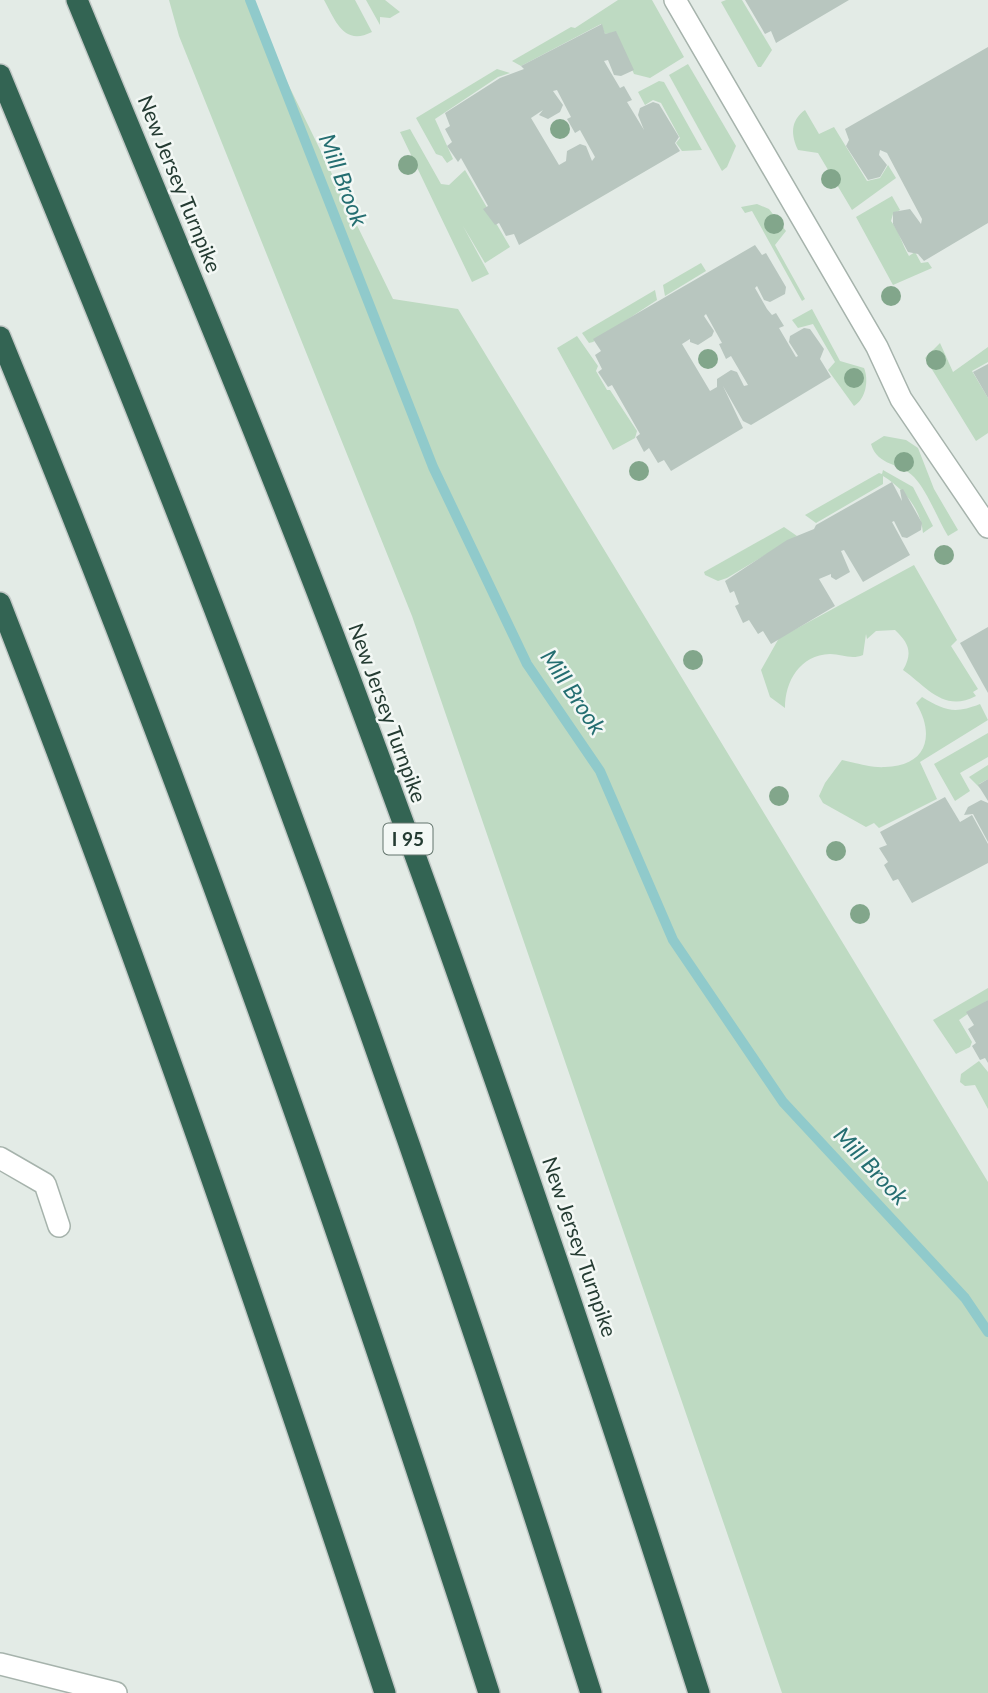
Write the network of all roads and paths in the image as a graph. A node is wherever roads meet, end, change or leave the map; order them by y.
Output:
1 (77, 0) edge
2 (675, 0) edge
3 (0, 75) edge
4 (0, 337) edge
5 (988, 527) edge
6 (0, 603) edge
7 (0, 1158) edge
8 (59, 1226) dead end
9 (0, 1664) edge
10 (116, 1693) edge
11 (385, 1693) edge
12 (489, 1693) edge
13 (592, 1693) edge
14 (699, 1693) edge

1 - 14 highway, New Jersey Turnpike / I 95
2 - 5 street
3 - 13 highway
4 - 12 highway
6 - 11 highway
7 - 8 street
9 - 10 street

